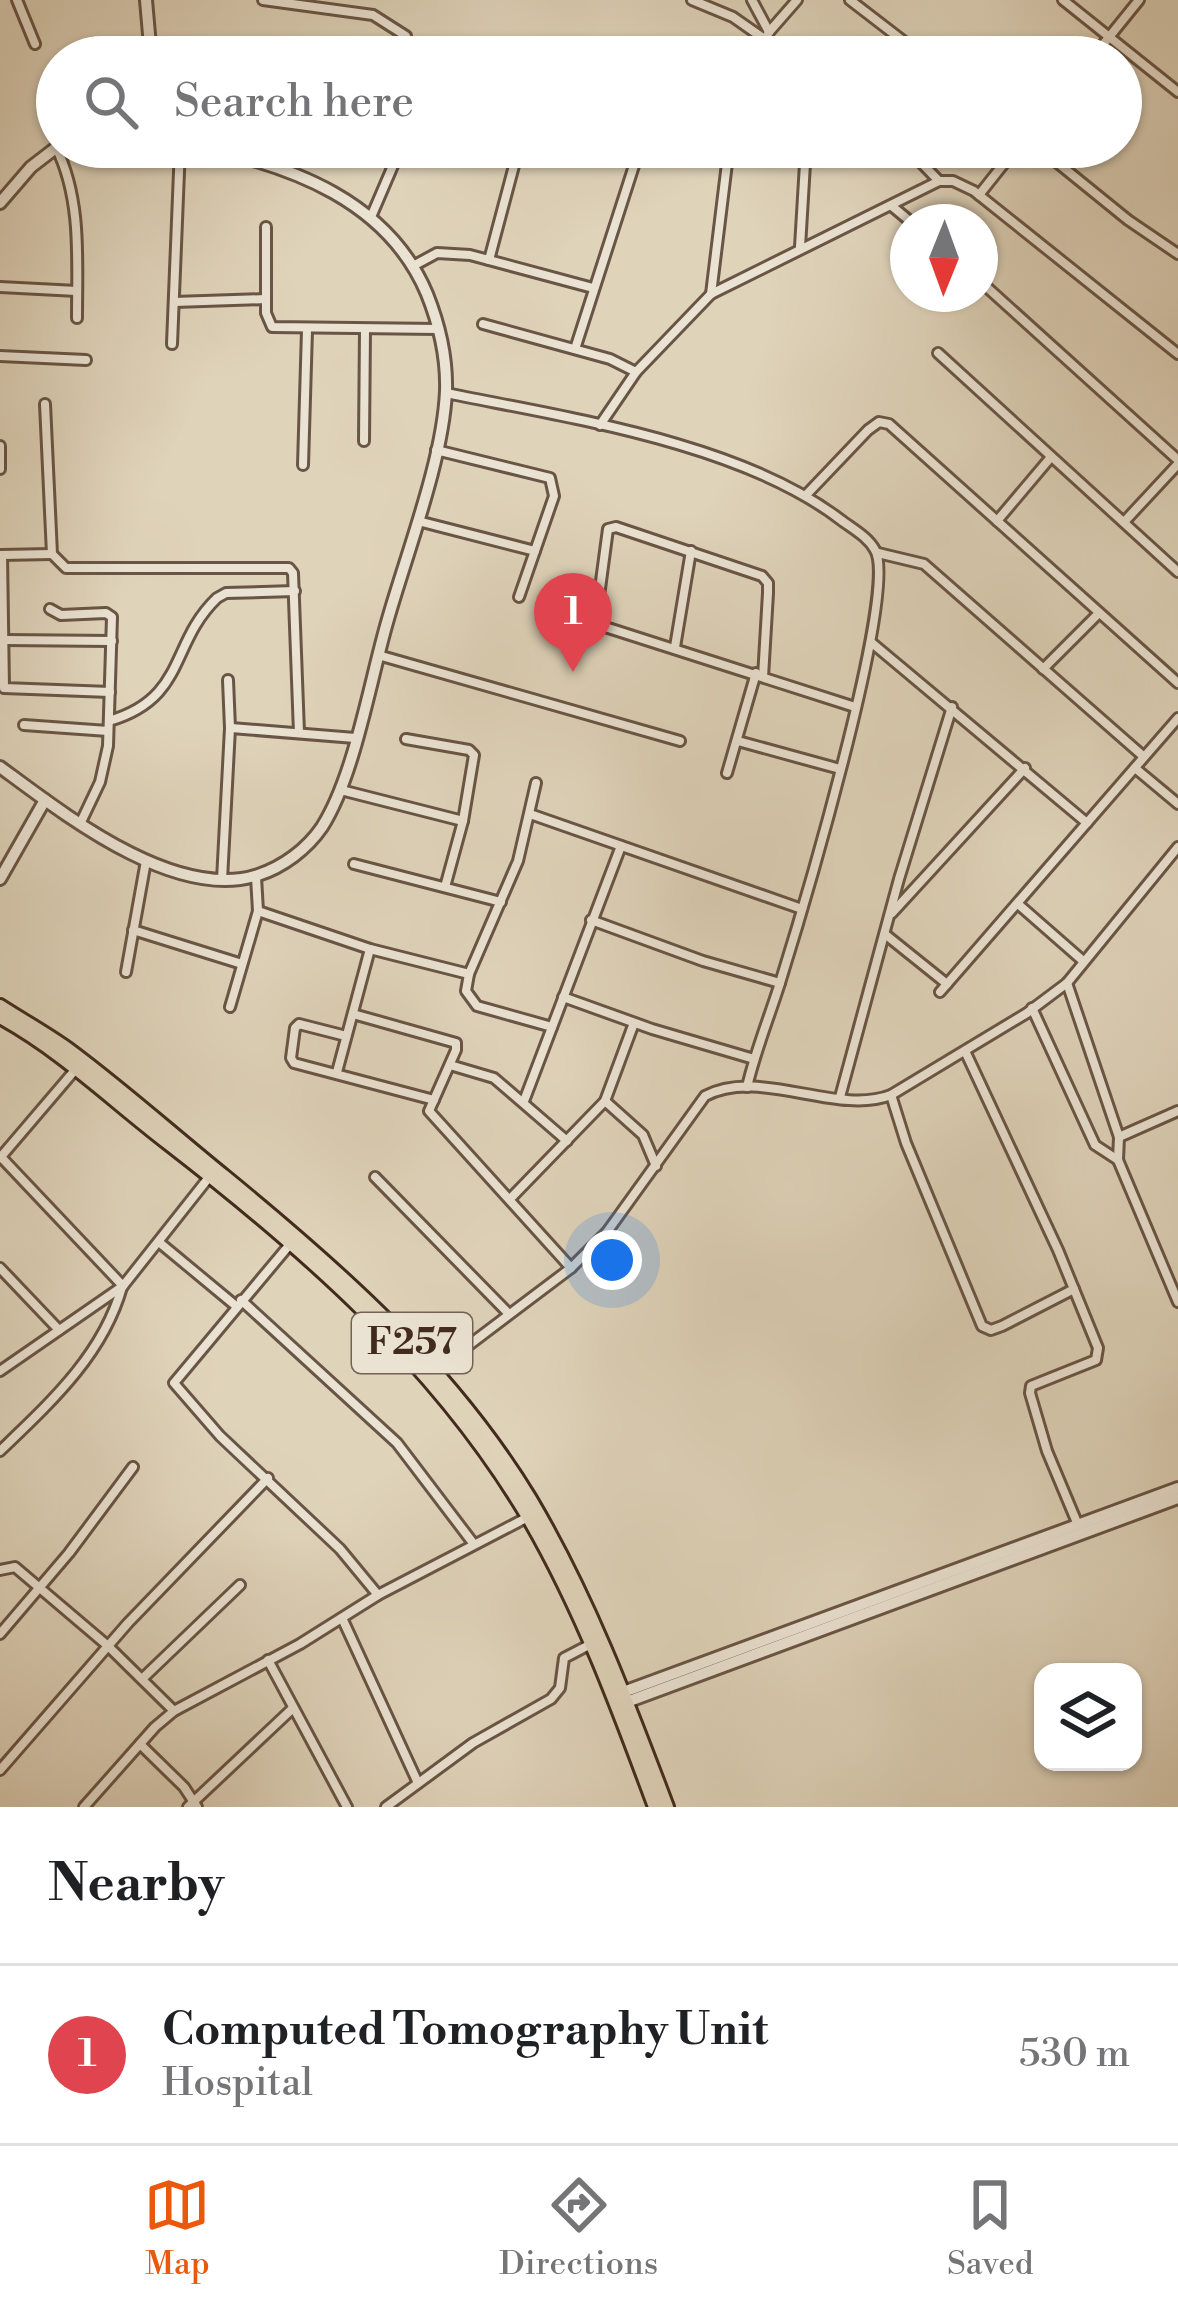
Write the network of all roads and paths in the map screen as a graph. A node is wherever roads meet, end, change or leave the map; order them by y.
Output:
1 (17, 0) edge
2 (146, 0) edge
3 (262, 0) edge
4 (692, 0) edge
5 (752, 0) edge
6 (797, 0) edge
7 (850, 0) edge
8 (1063, 0) edge
9 (1139, 0) edge
10 (374, 3) dead end
11 (714, 5) edge
12 (373, 15) junction
13 (149, 36) edge
14 (406, 36) edge
15 (767, 36) junction
16 (897, 36) edge
17 (1108, 36) edge
18 (1112, 36) edge
19 (35, 44) dead end
20 (1142, 63) edge
21 (1178, 92) edge
22 (36, 167) edge
23 (66, 168) edge
24 (179, 168) edge
25 (280, 168) edge
26 (392, 168) edge
27 (514, 168) edge
28 (633, 168) edge
29 (726, 168) edge
30 (805, 168) edge
31 (926, 168) edge
32 (1000, 168) edge
33 (1064, 168) edge
34 (939, 181) junction
35 (979, 195) junction
36 (0, 202) edge
37 (898, 204) edge
38 (890, 208) edge
39 (371, 217) junction
40 (266, 226) dead end
41 (800, 247) junction
42 (1178, 254) edge
43 (489, 260) junction
44 (413, 266) junction
45 (0, 286) edge
46 (593, 288) junction
47 (77, 291) junction
48 (711, 294) junction
49 (998, 297) edge
50 (266, 299) junction
51 (174, 302) junction
52 (77, 318) dead end
53 (483, 324) dead end
54 (438, 329) junction
55 (307, 330) junction
56 (365, 330) junction
57 (172, 344) dead end
58 (575, 349) junction
59 (938, 353) dead end
60 (1178, 354) edge
61 (0, 356) edge
62 (86, 360) dead end
63 (636, 372) junction
64 (446, 393) junction
65 (45, 404) dead end
66 (600, 425) junction
67 (364, 441) dead end
68 (0, 446) edge
69 (434, 450) junction
70 (1051, 458) junction
71 (1178, 462) edge
72 (303, 465) dead end
73 (0, 469) edge
74 (808, 494) junction
75 (418, 521) junction
76 (997, 521) junction
77 (1124, 522) junction
78 (535, 551) junction
79 (691, 551) junction
80 (52, 554) junction
81 (878, 554) junction
82 (1, 555) edge
83 (1178, 572) edge
84 (296, 591) junction
85 (519, 597) dead end
86 (50, 609) dead end
87 (1099, 613) junction
88 (2, 620) edge
89 (4, 640) junction
90 (112, 641) junction
91 (871, 643) junction
92 (676, 647) junction
93 (378, 655) junction
94 (1043, 669) junction
95 (760, 675) junction
96 (228, 680) dead end
97 (1178, 683) edge
98 (110, 692) junction
99 (855, 707) junction
100 (952, 707) junction
101 (1178, 718) edge
102 (24, 725) dead end
103 (108, 726) junction
104 (230, 728) junction
105 (299, 733) junction
106 (355, 738) junction
107 (406, 739) dead end
108 (680, 741) dead end
109 (738, 742) junction
110 (1143, 756) junction
111 (0, 767) edge
112 (1025, 768) junction
113 (1135, 768) junction
114 (840, 769) junction
115 (727, 773) dead end
116 (536, 783) dead end
117 (339, 790) junction
118 (45, 800) junction
119 (1178, 804) edge
120 (530, 814) junction
121 (464, 821) junction
122 (81, 822) junction
123 (1088, 823) junction
124 (621, 846) junction
125 (1178, 847) edge
126 (146, 861) junction
127 (354, 864) dead end
128 (256, 877) junction
129 (0, 879) edge
130 (222, 881) junction
131 (445, 887) junction
132 (501, 902) junction
133 (1018, 904) junction
134 (802, 909) junction
135 (257, 910) junction
136 (891, 914) junction
137 (591, 920) junction
138 (133, 930) junction
139 (886, 935) junction
140 (370, 949) junction
141 (1082, 960) junction
142 (242, 964) junction
143 (126, 972) dead end
144 (469, 974) junction
145 (780, 983) junction
146 (1067, 983) junction
147 (947, 984) junction
148 (940, 992) dead end
149 (563, 997) junction
150 (0, 1006) edge
151 (230, 1007) dead end
152 (1032, 1008) junction
153 (353, 1014) junction
154 (2, 1022) edge
155 (634, 1023) junction
156 (552, 1027) junction
157 (346, 1036) junction
158 (965, 1052) junction
159 (754, 1059) junction
160 (449, 1065) junction
161 (76, 1068) junction
162 (337, 1072) junction
163 (747, 1087) junction
164 (891, 1095) junction
165 (840, 1096) junction
166 (434, 1100) junction
167 (524, 1101) junction
168 (605, 1101) junction
169 (1178, 1111) edge
170 (1119, 1137) junction
171 (567, 1141) junction
172 (0, 1158) edge
173 (1118, 1160) junction
174 (656, 1166) junction
175 (210, 1176) junction
176 (375, 1178) dead end
177 (510, 1199) junction
178 (160, 1243) junction
179 (291, 1243) junction
180 (0, 1268) edge
181 (571, 1268) junction
182 (123, 1286) junction
183 (1074, 1289) junction
184 (1178, 1302) edge
185 (239, 1303) junction
186 (509, 1314) junction
187 (59, 1330) junction
188 (436, 1370) junction
189 (0, 1371) edge
190 (0, 1451) edge
191 (134, 1467) dead end
192 (268, 1478) junction
193 (1178, 1488) edge
194 (1178, 1498) edge
195 (528, 1517) junction
196 (1078, 1525) junction
197 (473, 1544) junction
198 (0, 1570) edge
199 (240, 1585) dead end
200 (42, 1586) junction
201 (378, 1595) junction
202 (342, 1618) junction
203 (0, 1634) edge
204 (591, 1644) junction
205 (108, 1646) junction
206 (268, 1660) junction
207 (142, 1679) junction
208 (620, 1698) junction
209 (292, 1709) junction
210 (175, 1711) junction
211 (140, 1744) junction
212 (0, 1770) edge
213 (418, 1783) junction
214 (193, 1805) edge
215 (85, 1807) edge
216 (347, 1807) edge
217 (386, 1807) edge
218 (656, 1807) edge
219 (667, 1807) edge

1 - 19 street
2 - 13 street
3 - 12 street
4 - 11 street
5 - 15 street
6 - 15 street
7 - 16 street
8 - 17 street
9 - 18 street
10 - 12 street
11 - 15 street
12 - 14 street
20 - 21 street
22 - 36 street
23 - 47 street
24 - 51 street
25 - 39 street
26 - 39 street
27 - 43 street
28 - 46 street
29 - 48 street
30 - 41 street
31 - 34 street
32 - 35 street
33 - 42 street
34 - 35 street
34 - 37 street
35 - 60 street
38 - 41 street
39 - 44 street
40 - 50 street
41 - 48 street
43 - 44 street
43 - 46 street
44 - 54 street
45 - 47 street
46 - 58 street
47 - 52 street
48 - 63 street
49 - 71 street
50 - 51 street
50 - 55 street
51 - 57 street
53 - 58 street
54 - 56 street
54 - 64 street
55 - 56 street
55 - 72 street
56 - 67 street
58 - 63 street
59 - 70 street
61 - 62 street
63 - 66 street
64 - 66 street
64 - 69 street
65 - 80 street
66 - 74 street
68 - 73 street
69 - 75 street
69 - 78 street
70 - 76 street
70 - 77 street
71 - 77 street
74 - 76 street
74 - 81 street
75 - 78 street
75 - 93 street
76 - 87 street
77 - 83 street
78 - 85 street
79 - 92 street
79 - 92 street
79 - 95 street
80 - 82 street
80 - 84 street
81 - 91 street
81 - 94 street
82 - 88 street
84 - 103 street
84 - 105 street
86 - 90 street
87 - 94 street
87 - 97 street
88 - 89 street
89 - 90 street
89 - 98 street
90 - 98 street
91 - 99 street
91 - 100 street
92 - 95 street
93 - 106 street
93 - 108 street
94 - 110 street
95 - 99 street
95 - 109 street
96 - 104 street
98 - 103 street
99 - 114 street
100 - 112 street
100 - 136 street
101 - 110 street
102 - 103 street
103 - 122 street
104 - 105 street
104 - 130 street
105 - 106 street
106 - 117 street
107 - 121 street
109 - 114 street
109 - 115 street
110 - 113 street
111 - 118 street
112 - 123 street
112 - 136 street
113 - 119 street
113 - 123 street
114 - 134 street
116 - 120 street
117 - 121 street
117 - 128 street
118 - 122 street
118 - 129 street
120 - 124 street
120 - 132 street
121 - 131 street
122 - 126 street
123 - 133 street
124 - 134 street
124 - 137 street
125 - 141 street
126 - 130 street
126 - 138 street
127 - 131 street
128 - 130 street
128 - 135 street
131 - 132 street
132 - 144 street
133 - 141 street
133 - 147 street
134 - 145 street
135 - 140 street
135 - 142 street
136 - 139 street
137 - 145 street
137 - 149 street
138 - 142 street
138 - 143 street
139 - 147 street
139 - 165 street
140 - 144 street
140 - 153 street
141 - 146 street
142 - 151 street
144 - 156 street
145 - 159 street
146 - 152 street
146 - 170 street
147 - 148 street
149 - 155 street
149 - 156 street
150 - 188 main road, F257
152 - 158 street
152 - 173 street
153 - 157 street
153 - 160 street
154 - 161 main road, F257
155 - 159 street
155 - 168 street
156 - 167 street
157 - 162 street
157 - 162 street
158 - 164 street
158 - 183 street
159 - 163 street
160 - 166 street
160 - 167 street
161 - 172 street
161 - 175 main road, F257
162 - 166 street
163 - 165 street
163 - 174 street
164 - 165 street
164 - 183 street
166 - 177 street
167 - 171 street
168 - 171 street
168 - 174 street
169 - 170 street
170 - 173 street
171 - 177 street
172 - 182 street
173 - 184 street
174 - 181 street
175 - 178 street
175 - 179 main road, F257
176 - 186 street
177 - 181 street
178 - 182 street
178 - 185 street
179 - 185 street
179 - 195 main road, F257
180 - 187 street
181 - 186 street
182 - 187 street
182 - 190 street
183 - 196 street
185 - 192 street
185 - 197 street
186 - 188 street
187 - 189 street
188 - 208 main road, F257
191 - 200 street
192 - 201 street
192 - 205 street
193 - 196 street
194 - 208 street
195 - 197 street
195 - 204 main road, F257
196 - 208 street
197 - 201 street
198 - 200 street
199 - 207 street
200 - 203 street
200 - 205 street
201 - 202 street
202 - 206 street
202 - 213 street
204 - 208 main road, F257
204 - 213 street
205 - 207 street
205 - 212 street
206 - 209 street
206 - 210 street
207 - 210 street
208 - 218 main road, F257
208 - 219 main road, F257
209 - 214 street
209 - 216 street
210 - 211 street
211 - 214 street
211 - 215 street
213 - 217 street

